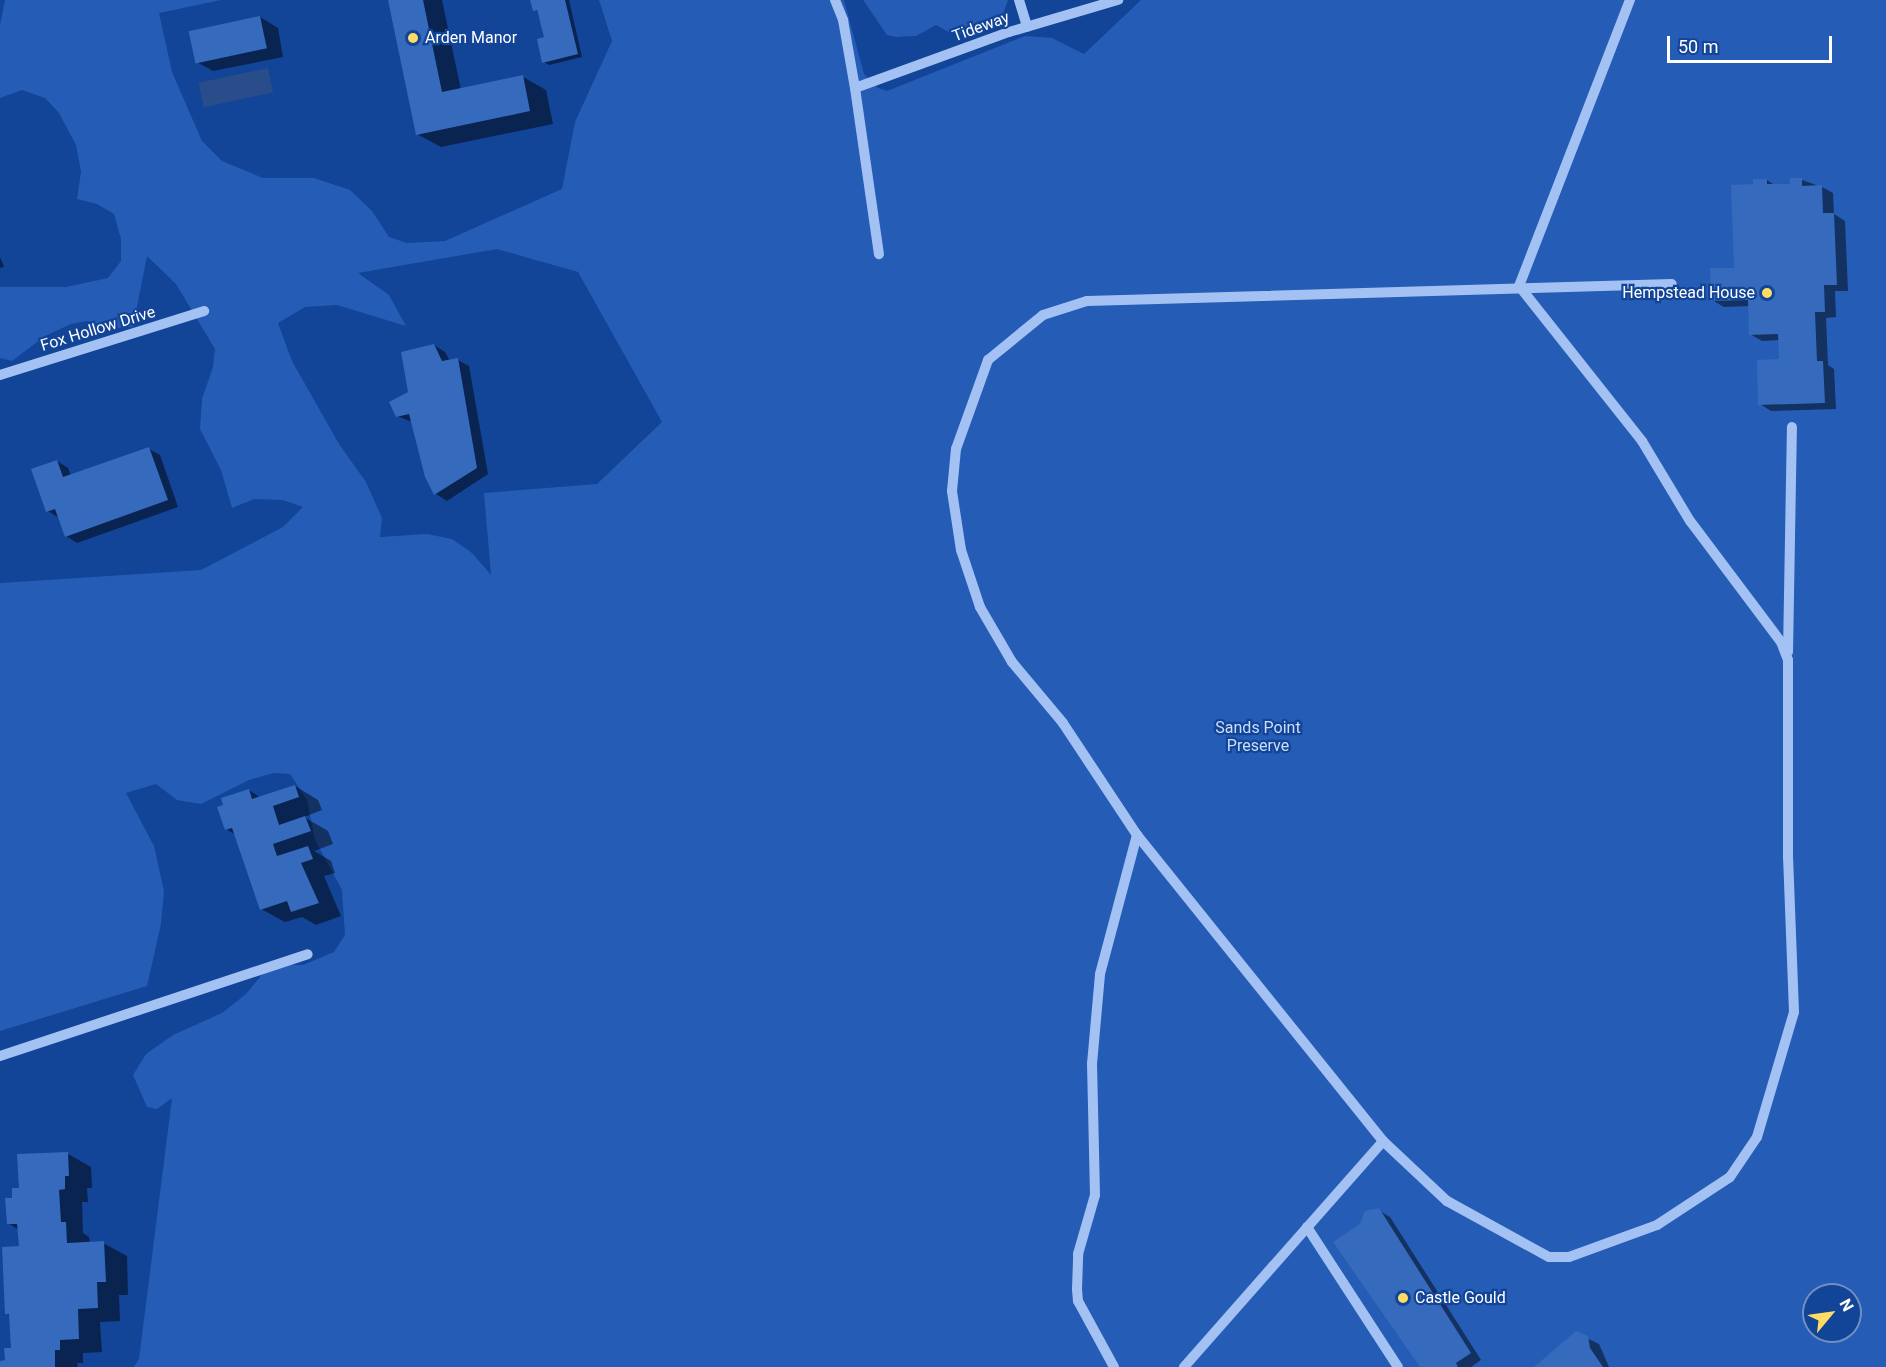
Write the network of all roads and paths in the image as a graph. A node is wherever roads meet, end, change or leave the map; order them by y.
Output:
1 (835, 0) edge
2 (1019, 0) edge
3 (1118, 0) edge
4 (1630, 0) edge
5 (1028, 27) junction
6 (855, 88) junction
7 (879, 254) dead end
8 (1672, 284) dead end
9 (1518, 286) junction
10 (204, 311) dead end
11 (0, 375) edge
12 (1792, 427) dead end
13 (1788, 660) junction
14 (1137, 835) junction
15 (308, 954) dead end
16 (0, 1056) edge
17 (1383, 1141) junction
18 (1307, 1227) junction
19 (1114, 1367) edge
20 (1184, 1367) edge
21 (1398, 1367) edge

1 - 6 street
2 - 5 street
3 - 5 street, Tideway
4 - 9 street
5 - 6 street, Tideway
6 - 7 street
8 - 9 street
9 - 13 street
9 - 14 street
10 - 11 street, Fox Hollow Drive
12 - 13 street
13 - 17 street
14 - 17 street
14 - 19 street
15 - 16 street
17 - 18 street
18 - 20 street
18 - 21 street

